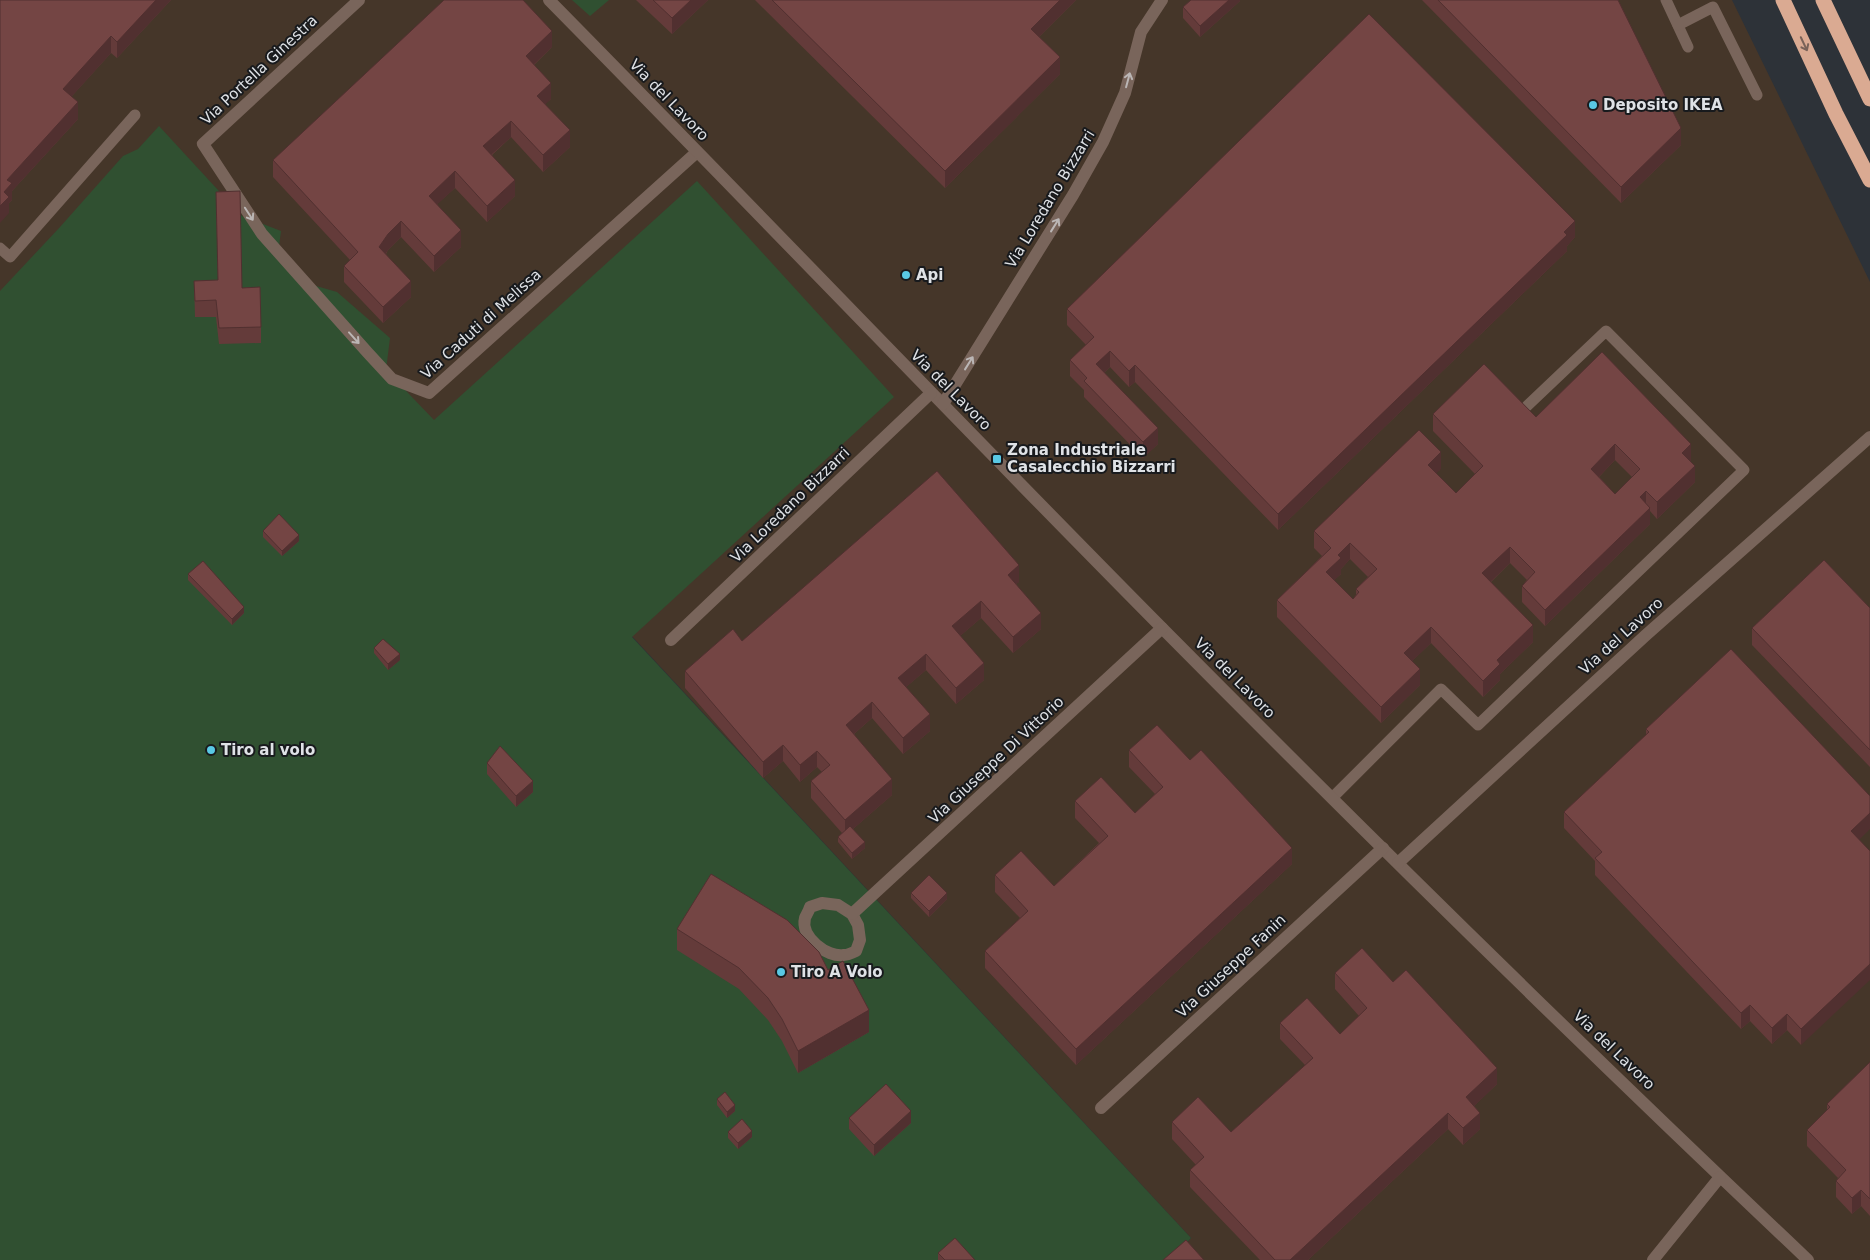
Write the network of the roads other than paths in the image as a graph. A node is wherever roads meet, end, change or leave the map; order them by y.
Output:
1 (359, 0) edge
2 (549, 0) edge
3 (1162, 0) edge
4 (1666, 0) edge
5 (1783, 0) edge
6 (1823, 0) edge
7 (1678, 25) junction
8 (1688, 47) dead end
9 (1758, 96) dead end
10 (1870, 99) edge
11 (135, 115) dead end
12 (203, 144) joint
13 (697, 152) junction
14 (1870, 180) edge
15 (0, 248) edge
16 (931, 393) junction
17 (943, 404) junction
18 (1527, 406) edge
19 (1870, 437) edge
20 (1162, 628) junction
21 (671, 640) dead end
22 (1332, 798) junction
23 (1383, 848) junction
24 (1398, 863) junction
25 (852, 914) junction
26 (1101, 1108) dead end
27 (1720, 1177) junction
28 (1653, 1260) edge
29 (1808, 1260) edge

1 - 12 street, Via Portella Ginestra
2 - 13 street, Via del Lavoro
17 -> 3 street, Via Loredano Bizzarri
4 - 7 lane
5 -> 14 highway
6 - 10 highway
7 - 8 lane
7 - 9 lane
11 - 15 lane
12 -> 13 street, Via Caduti di Melissa
13 - 16 street, Via del Lavoro
16 - 17 street, Via del Lavoro
16 - 21 street, Via Loredano Bizzarri
17 - 20 street, Via del Lavoro
18 - 22 lane
19 - 24 street, Via del Lavoro
20 - 22 street, Via del Lavoro
20 - 25 street, Via Giuseppe Di Vittorio
22 - 23 street, Via del Lavoro
23 - 24 street, Via del Lavoro
23 - 26 street, Via Giuseppe Fanin
24 - 27 street, Via del Lavoro
25 - 25 street
27 - 28 street
27 - 29 street, Via del Lavoro

